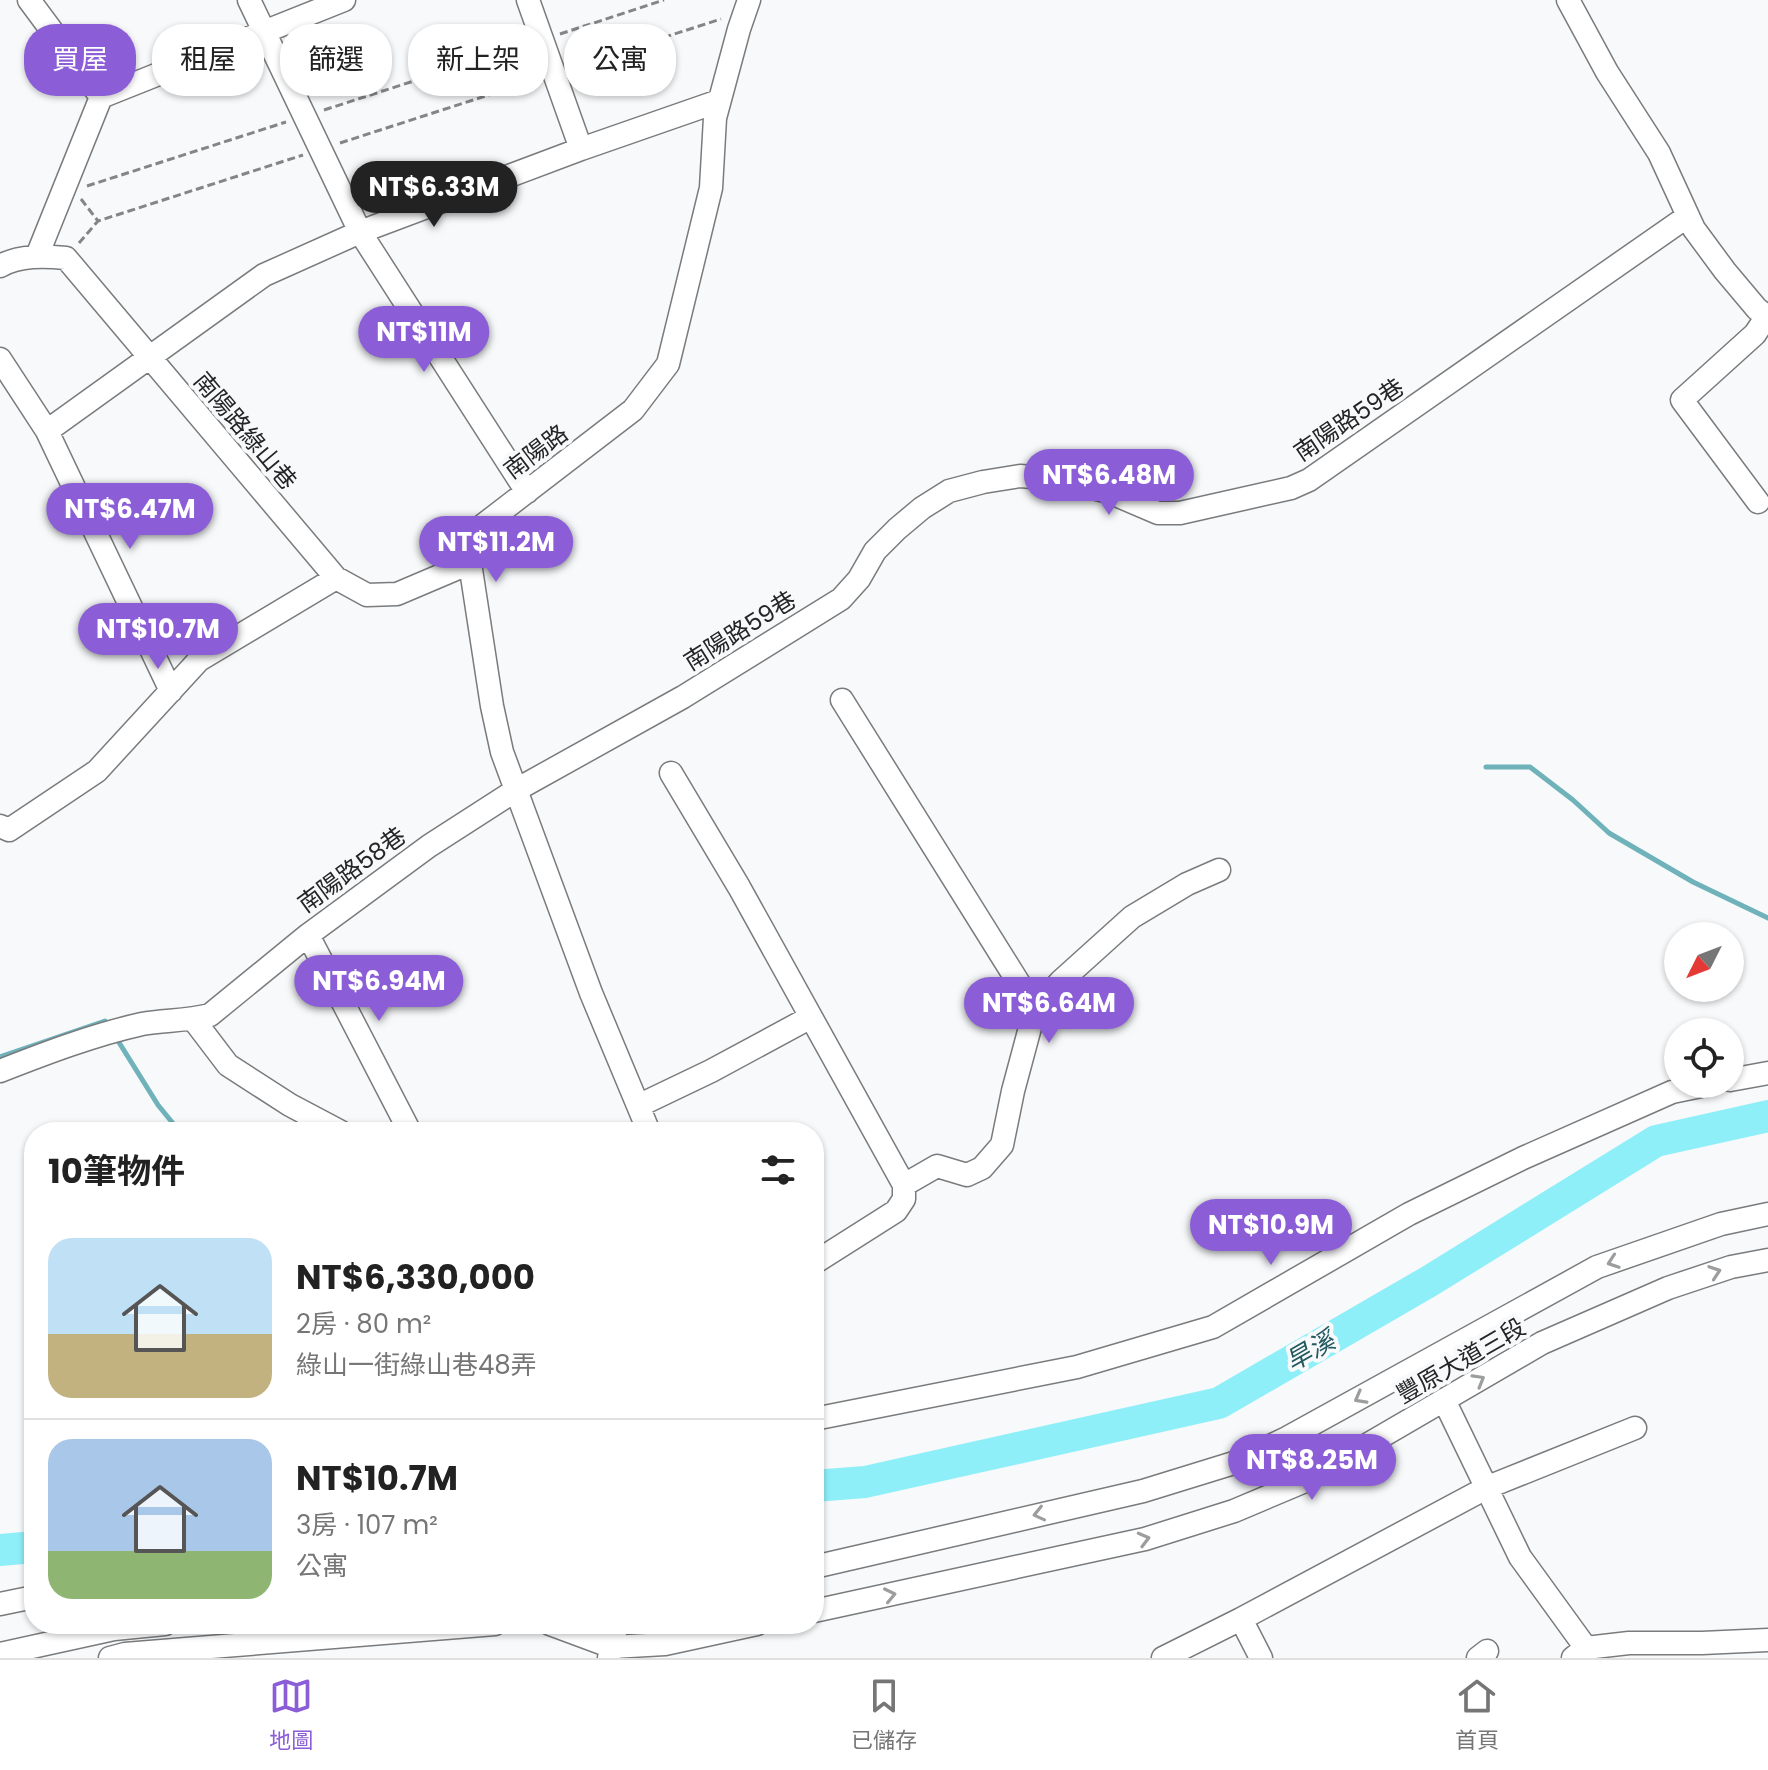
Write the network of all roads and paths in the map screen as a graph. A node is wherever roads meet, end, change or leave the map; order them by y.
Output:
1 (29, 0) edge
2 (249, 0) edge
3 (344, 0) edge
4 (528, 0) edge
5 (664, 0) edge
6 (749, 0) edge
7 (1568, 0) edge
8 (724, 18) dead end
9 (260, 24) edge
10 (264, 32) joint
11 (559, 34) dead end
12 (560, 71) dead end
13 (152, 77) edge
14 (408, 83) edge
15 (484, 96) edge
16 (101, 97) junction
17 (719, 101) junction
18 (319, 111) dead end
19 (289, 121) dead end
20 (337, 144) dead end
21 (581, 149) junction
22 (307, 154) dead end
23 (1688, 216) junction
24 (98, 221) junction
25 (360, 232) junction
26 (37, 256) junction
27 (66, 258) junction
28 (0, 266) edge
29 (1767, 316) edge
30 (149, 358) junction
31 (0, 359) edge
32 (47, 431) junction
33 (527, 492) junction
34 (1758, 502) dead end
35 (470, 563) junction
36 (336, 578) junction
37 (171, 691) junction
38 (842, 700) dead end
39 (671, 773) dead end
40 (516, 790) junction
41 (0, 826) edge
42 (1219, 870) dead end
43 (308, 935) junction
44 (1035, 1009) junction
45 (811, 1017) junction
46 (193, 1019) junction
47 (0, 1071) edge
48 (1768, 1073) edge
49 (1744, 1077) edge
50 (1664, 1096) edge
51 (640, 1105) junction
52 (322, 1122) edge
53 (405, 1122) edge
54 (646, 1122) edge
55 (904, 1185) junction
56 (1768, 1214) edge
57 (824, 1257) edge
58 (1768, 1260) edge
59 (1444, 1400) junction
60 (824, 1417) edge
61 (1635, 1428) dead end
62 (1488, 1487) junction
63 (824, 1565) edge
64 (24, 1599) edge
65 (0, 1604) edge
66 (824, 1609) edge
67 (1241, 1619) junction
68 (91, 1634) edge
69 (372, 1634) edge
70 (571, 1634) edge
71 (711, 1634) edge
72 (1768, 1640) edge
73 (610, 1652) edge
74 (1580, 1653) edge
75 (0, 1654) edge
76 (110, 1658) edge
77 (1163, 1658) edge
78 (1261, 1658) edge

1 - 16 street
2 - 9 street
3 - 10 street
4 - 21 street
5 - 11 path
6 - 17 street, 南陽路
7 - 23 street
8 - 12 path
10 - 25 street
13 - 16 street
14 - 18 path
15 - 20 path
16 - 26 street
17 - 21 street
17 - 33 street, 南陽路
19 - 24 path
21 - 25 street
22 - 24 path
23 - 29 street
23 - 40 street, 南陽路59巷
24 - 27 path
25 - 30 street
25 - 33 street
26 - 27 street
26 - 28 street
27 - 30 street, 南陽路綠山巷
29 - 34 street
30 - 32 street
30 - 36 street, 南陽路綠山巷
31 - 32 street
32 - 37 street
33 - 35 street, 南陽路
35 - 36 street, 南陽路綠山巷
35 - 40 street, 南陽路
36 - 37 street
37 - 41 street
38 - 44 street
39 - 45 street
40 - 43 street, 南陽路58巷
40 - 51 street, 南陽路
42 - 44 street
43 - 46 street, 南陽路58巷
43 - 53 street
44 - 55 street
45 - 51 street
45 - 55 street
46 - 47 street, 南陽路58巷
46 - 52 street
48 - 49 street
50 - 60 street
51 - 54 street, 南陽路
55 - 57 street
56 -> 63 street, 豐原大道三段
59 -> 58 street, 豐原大道三段
59 - 62 street
66 -> 59 street, 豐原大道三段
61 - 62 street
62 - 67 street
62 - 74 street
64 - 65 street
67 - 77 street
67 - 78 street
68 - 75 street
69 - 76 street
70 - 73 street
71 - 73 street
72 - 74 street

